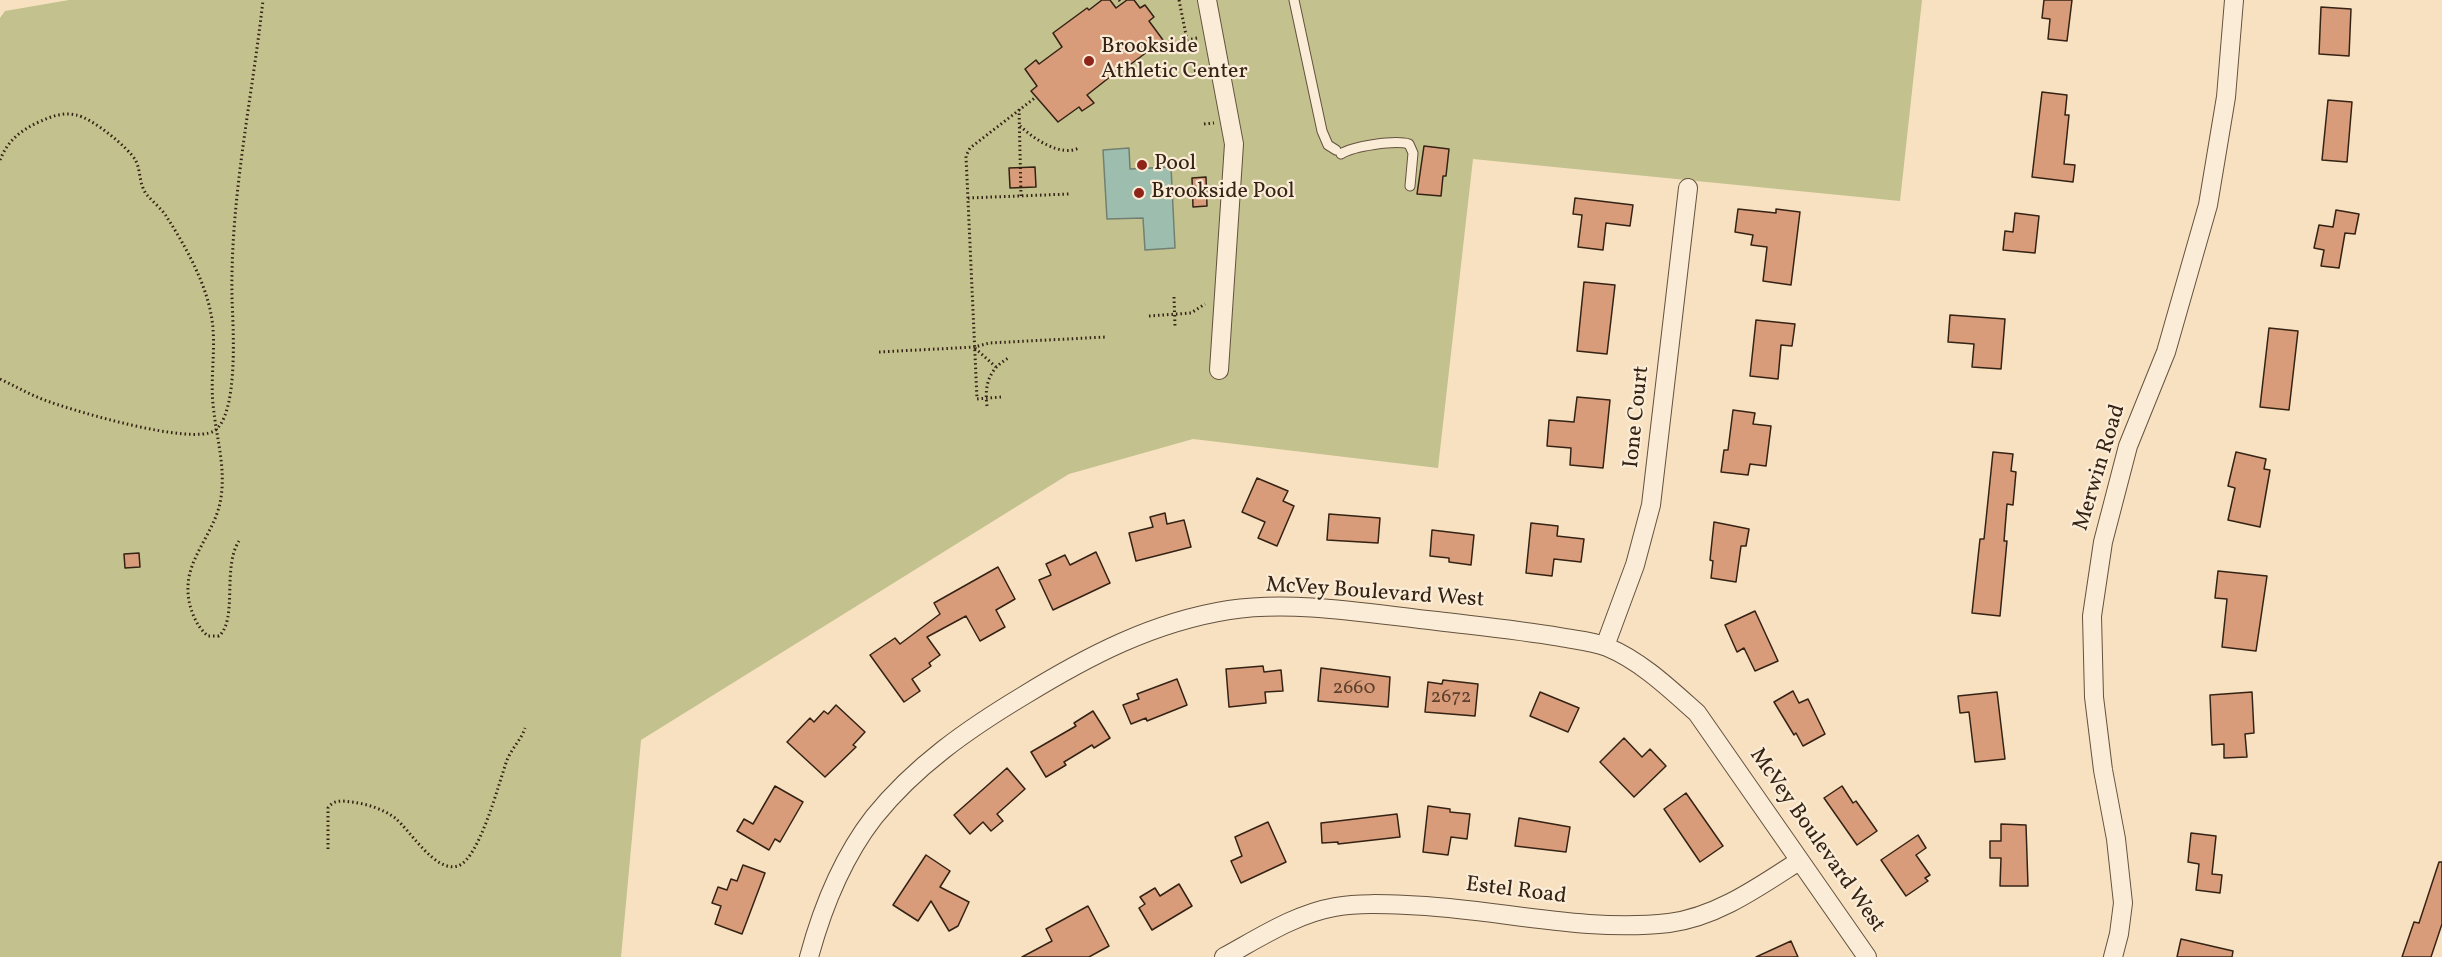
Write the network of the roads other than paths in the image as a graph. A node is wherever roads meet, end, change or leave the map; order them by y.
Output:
1 (1207, 0) edge
2 (1294, 0) edge
3 (2234, 0) edge
4 (1410, 186) dead end
5 (1688, 188) dead end
6 (1219, 370) dead end
7 (1605, 646) junction
8 (1799, 861) junction
9 (809, 957) edge
10 (1224, 957) edge
11 (1867, 957) edge
12 (2113, 957) edge

1 - 6 street
2 - 4 lane
3 - 12 street, Merwin Road
5 - 7 street, Ione Court
7 - 8 street, McVey Boulevard West
7 - 9 street, McVey Boulevard West
8 - 10 street, Estel Road
8 - 11 street, McVey Boulevard West

